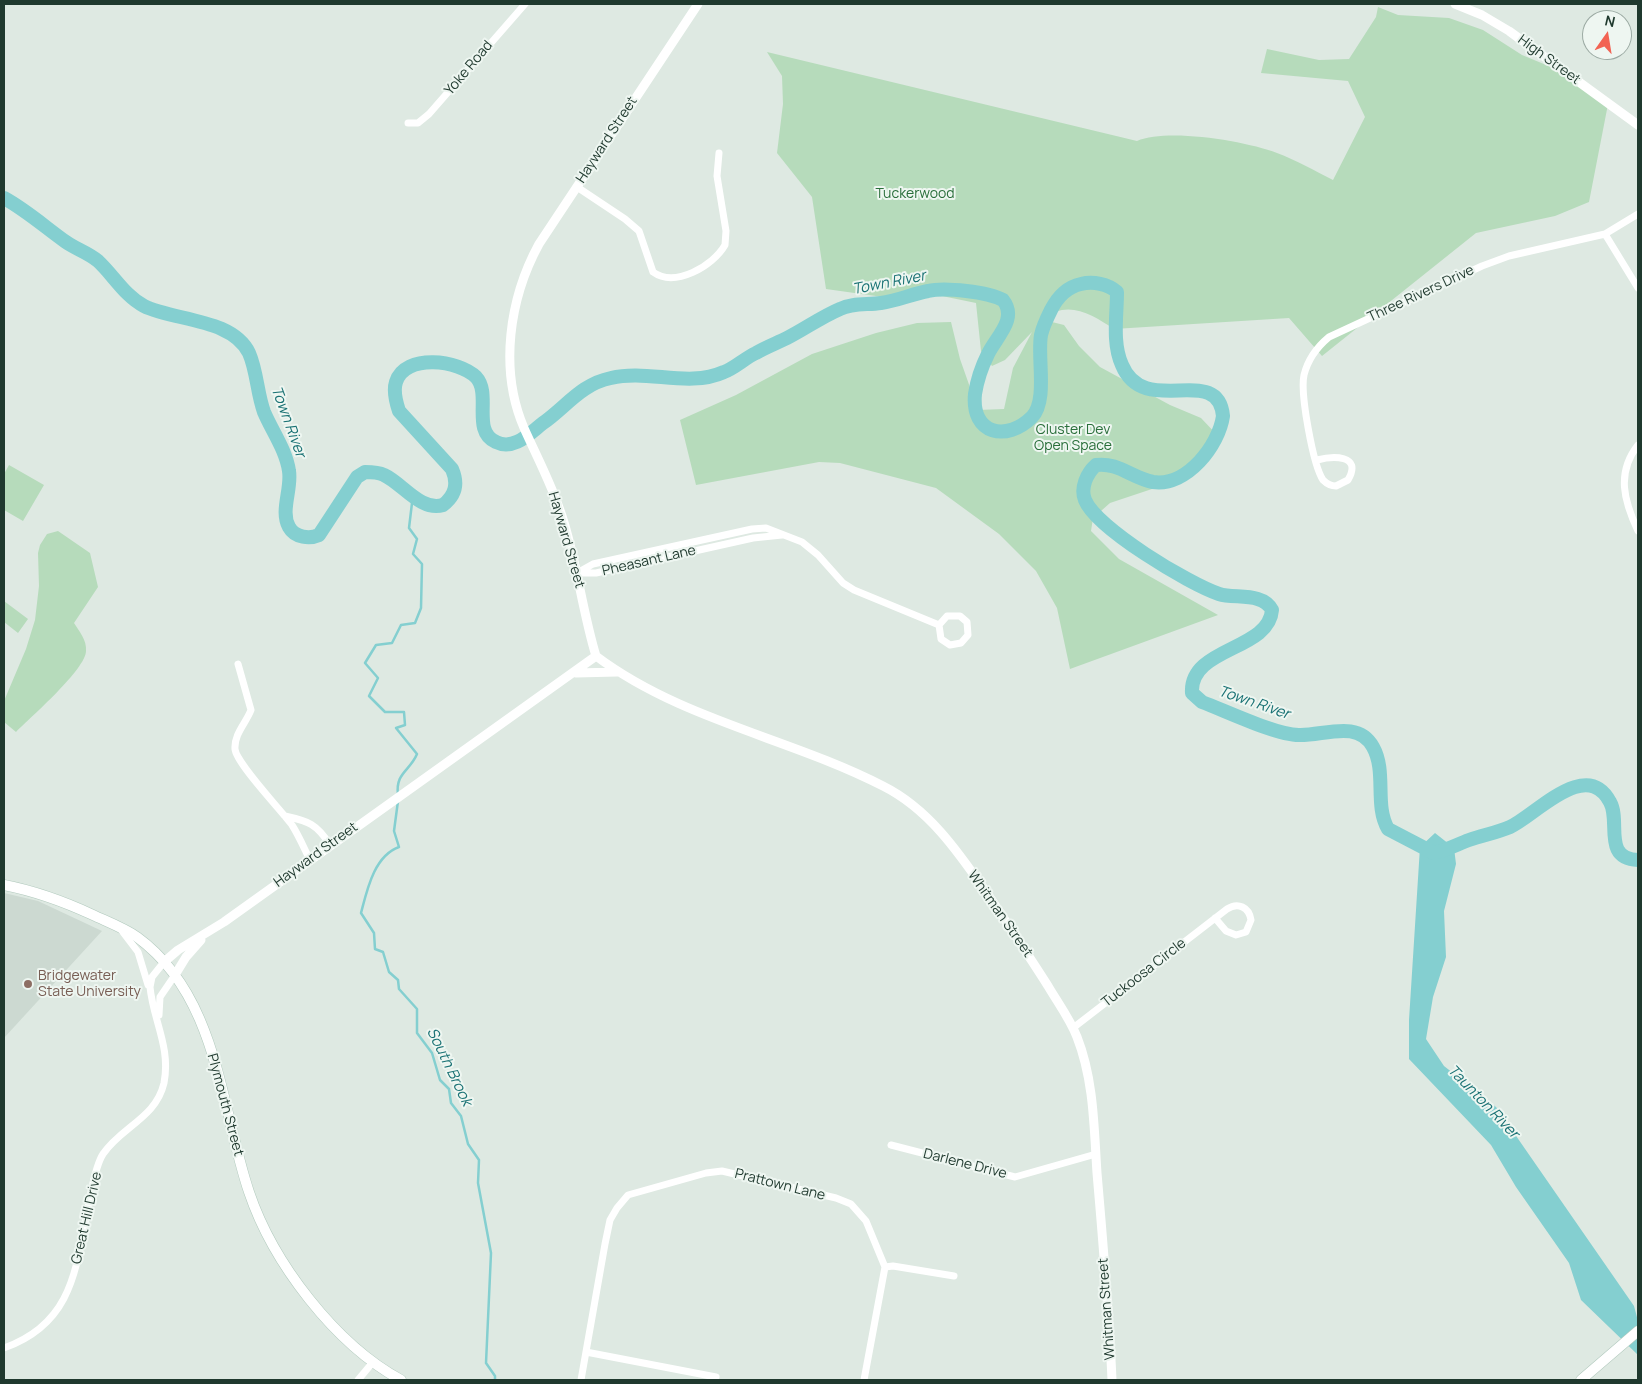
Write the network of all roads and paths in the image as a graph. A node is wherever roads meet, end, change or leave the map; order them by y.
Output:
1 (525, 4) edge
2 (698, 4) edge
3 (1455, 4) edge
4 (408, 123) dead end
5 (1638, 126) edge
6 (719, 153) dead end
7 (577, 187) junction
8 (1638, 214) edge
9 (1605, 234) junction
10 (1638, 288) edge
11 (1638, 445) edge
12 (1317, 460) junction
13 (1638, 531) edge
14 (782, 535) junction
15 (688, 543) junction
16 (665, 548) junction
17 (690, 552) junction
18 (667, 558) junction
19 (577, 573) junction
20 (939, 625) junction
21 (596, 656) junction
22 (238, 664) dead end
23 (618, 672) junction
24 (574, 673) junction
25 (285, 816) junction
26 (330, 845) junction
27 (310, 860) junction
28 (4, 885) edge
29 (1214, 918) junction
30 (118, 926) junction
31 (207, 933) junction
32 (164, 962) junction
33 (174, 975) junction
34 (152, 1000) junction
35 (159, 1021) junction
36 (1073, 1028) junction
37 (891, 1145) dead end
38 (1096, 1154) junction
39 (885, 1267) junction
40 (954, 1276) dead end
41 (1638, 1331) edge
42 (4, 1348) edge
43 (586, 1352) junction
44 (373, 1362) junction
45 (716, 1376) edge
46 (358, 1380) edge
47 (401, 1380) edge
48 (581, 1380) edge
49 (864, 1380) edge
50 (1112, 1380) edge
51 (1580, 1380) edge

1 - 4 street, Yoke Road
2 - 7 street, Hayward Street
3 - 5 street, High Street
6 - 7 street
7 - 19 street, Hayward Street
8 - 9 street, Three Rivers Drive
9 - 10 street
9 - 12 street, Three Rivers Drive
11 - 13 street
12 - 12 street, Three Rivers Drive
14 - 15 street, Pheasant Lane
14 - 17 street, Pheasant Lane
14 - 20 street, Pheasant Lane
15 - 16 street, Pheasant Lane
15 - 17 street
16 - 18 street
16 - 19 street, Pheasant Lane
17 - 18 street, Pheasant Lane
18 - 19 street, Pheasant Lane
19 - 21 street, Hayward Street
20 - 20 street
21 - 23 street, Whitman Street
21 - 24 street, Hayward Street
22 - 25 street
23 - 24 street
23 - 36 street, Whitman Street
24 - 26 street, Hayward Street
25 - 26 street
25 - 27 street
26 - 27 street, Hayward Street
27 - 31 street, Hayward Street
28 - 30 main road, Plymouth Street
29 - 29 street, Tuckoosa Circle
29 - 36 street, Tuckoosa Circle
30 - 32 main road, Plymouth Street
30 - 34 street, Great Hill Drive
31 - 32 street, Hayward Street
31 - 33 street, Hayward Street
32 - 33 main road, Plymouth Street
32 - 34 street, Great Hill Drive
33 - 35 street, Great Hill Drive
33 - 44 main road, Plymouth Street
34 - 35 street, Great Hill Drive
35 - 42 street, Great Hill Drive
36 - 38 street, Whitman Street
37 - 38 street, Darlene Drive
38 - 50 street, Whitman Street
39 - 40 street
39 - 43 street, Prattown Lane
39 - 49 street
41 - 51 main road
43 - 45 street
43 - 48 street, Prattown Lane
44 - 46 street
44 - 47 main road, Plymouth Street

